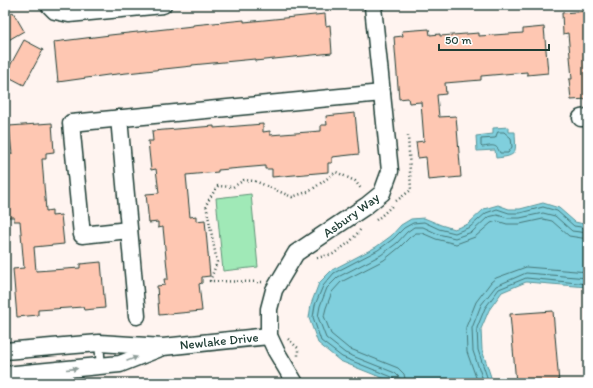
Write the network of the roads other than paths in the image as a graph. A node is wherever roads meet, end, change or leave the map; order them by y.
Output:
1 (163, 5) edge
2 (375, 5) edge
3 (50, 6) edge
4 (382, 92) junction
5 (119, 118) junction
6 (129, 230) junction
7 (137, 316) dead end
8 (269, 336) junction
9 (98, 343) junction
10 (163, 347) junction
11 (5, 352) edge
12 (101, 367) junction
13 (5, 376) edge
14 (295, 383) edge

1 - 3 street
2 - 4 street, Asbury Way
4 - 5 street
4 - 8 street, Asbury Way
5 - 6 street
5 - 6 street
6 - 7 street
8 - 10 street, Newlake Drive
8 - 14 street, Newlake Drive
9 - 10 street, Newlake Drive
9 - 11 street, Newlake Drive
9 - 12 lane
12 -> 10 street, Newlake Drive
13 -> 12 street, Newlake Drive

